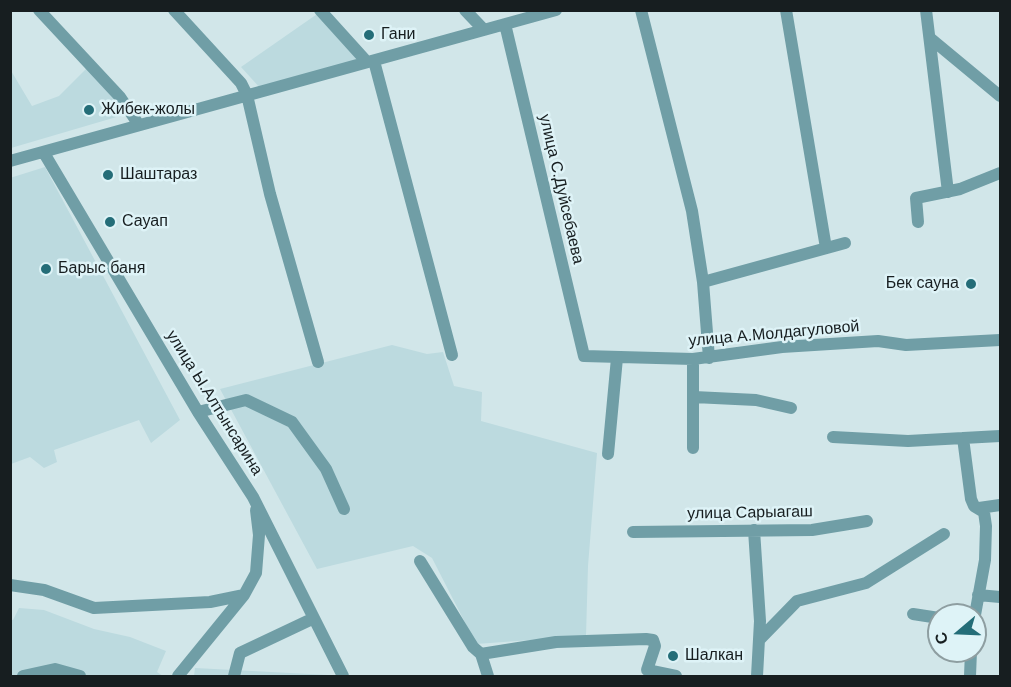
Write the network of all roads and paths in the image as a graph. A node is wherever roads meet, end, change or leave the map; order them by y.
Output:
1 (39, 10) edge
2 (174, 10) edge
3 (320, 10) edge
4 (465, 10) edge
5 (556, 10) edge
6 (641, 10) edge
7 (786, 10) edge
8 (926, 10) edge
9 (505, 24) junction
10 (484, 30) junction
11 (930, 38) junction
12 (370, 62) junction
13 (247, 95) junction
14 (1000, 96) edge
15 (139, 125) junction
16 (44, 153) junction
17 (10, 161) edge
18 (1000, 173) edge
19 (948, 192) junction
20 (918, 222) dead end
21 (845, 243) dead end
22 (826, 248) junction
23 (703, 282) junction
24 (1000, 340) edge
25 (452, 355) dead end
26 (587, 358) joint
27 (617, 358) junction
28 (709, 358) junction
29 (693, 359) junction
30 (318, 362) dead end
31 (694, 397) junction
32 (790, 408) dead end
33 (198, 412) junction
34 (1000, 436) edge
35 (833, 437) dead end
36 (963, 438) junction
37 (693, 448) dead end
38 (608, 454) dead end
39 (253, 497) junction
40 (1000, 505) edge
41 (344, 508) dead end
42 (979, 508) junction
43 (867, 521) dead end
44 (754, 530) junction
45 (633, 532) dead end
46 (944, 534) dead end
47 (420, 561) dead end
48 (10, 585) edge
49 (244, 595) junction
50 (978, 595) junction
51 (1000, 597) edge
52 (977, 603) edge
53 (913, 614) dead end
54 (927, 616) edge
55 (312, 619) junction
56 (760, 639) junction
57 (481, 654) junction
58 (235, 674) edge
59 (23, 676) edge
60 (80, 676) edge
61 (178, 676) edge
62 (343, 676) edge
63 (488, 676) edge
64 (676, 676) edge
65 (757, 676) edge

1 - 15 street
2 - 13 street
3 - 12 street
4 - 10 street
5 - 9 street
6 - 23 street
7 - 22 street
8 - 11 street
9 - 10 street
9 - 26 street, улица С.Дуйсебаева
10 - 12 street
11 - 14 street
11 - 19 street
12 - 13 street
12 - 25 street
13 - 15 street
13 - 30 street
15 - 16 street
16 - 17 street
16 - 33 street, улица Ы.Алтынсарина
18 - 19 street
19 - 20 street
21 - 22 street
22 - 23 street
23 - 28 street
24 - 28 street, улица А.Молдагуловой
26 - 27 street, улица А.Молдагуловой
27 - 29 street, улица А.Молдагуловой
27 - 38 street
28 - 29 street, улица А.Молдагуловой
29 - 31 street
31 - 32 street
31 - 37 street
33 - 39 street, улица Ы.Алтынсарина
33 - 41 street
34 - 36 street
35 - 36 street
36 - 42 street
39 - 49 street
39 - 55 street, улица Ы.Алтынсарина
40 - 42 street
42 - 50 street
43 - 44 street, улица Сарыагаш
44 - 45 street, улица Сарыагаш
44 - 56 street
46 - 56 street
47 - 57 street
48 - 49 street
49 - 61 street
50 - 51 street
50 - 52 street
53 - 54 street
55 - 58 street
55 - 62 street, улица Ы.Алтынсарина
56 - 65 street
57 - 63 street
57 - 64 street
59 - 60 street

